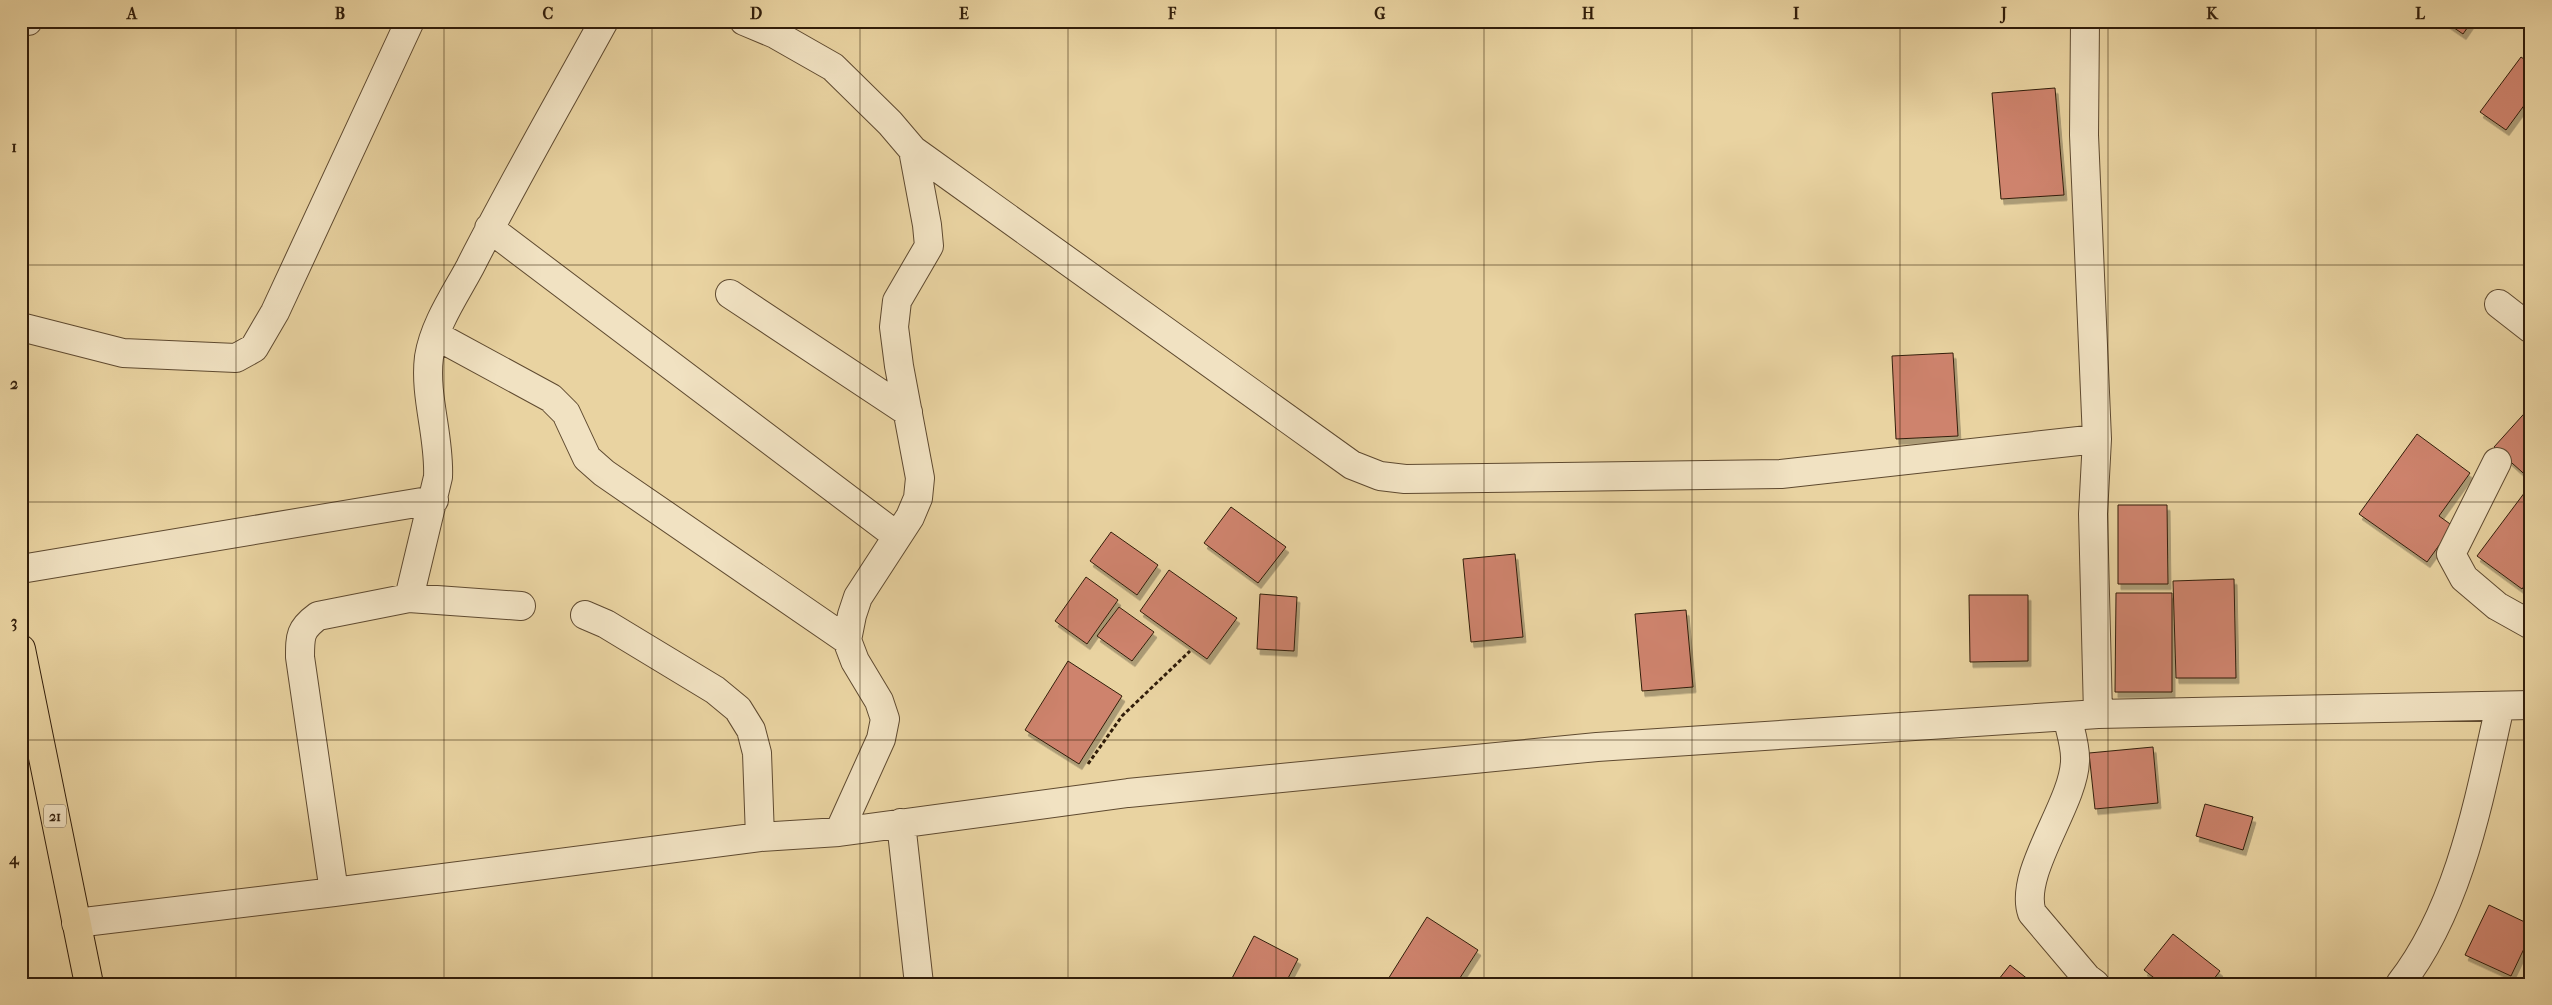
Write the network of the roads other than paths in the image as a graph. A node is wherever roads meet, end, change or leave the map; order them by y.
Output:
1 (28, 21) edge
2 (410, 21) edge
3 (604, 21) edge
4 (744, 21) edge
5 (2085, 21) edge
6 (21, 22) edge
7 (913, 150) junction
8 (489, 228) junction
9 (730, 294) dead end
10 (2499, 304) dead end
11 (21, 327) edge
12 (2531, 329) edge
13 (435, 335) junction
14 (908, 412) junction
15 (2097, 439) junction
16 (2498, 462) dead end
17 (434, 500) junction
18 (897, 536) junction
19 (21, 570) edge
20 (409, 598) junction
21 (521, 606) dead end
22 (585, 615) dead end
23 (2531, 625) edge
24 (846, 640) junction
25 (21, 649) edge
26 (2531, 705) edge
27 (2500, 706) junction
28 (2098, 714) junction
29 (2067, 716) junction
30 (901, 823) junction
31 (839, 832) junction
32 (760, 837) junction
33 (334, 892) junction
34 (76, 923) junction
35 (89, 984) edge
36 (919, 984) edge
37 (2094, 984) edge
38 (2400, 984) edge

1 - 6 street
2 - 11 street
3 - 8 street
4 - 7 street
5 - 15 street
7 - 14 street
7 - 15 street
8 - 13 street
8 - 18 street
9 - 14 street
10 - 12 street
13 - 17 street
13 - 24 street
14 - 18 street
15 - 28 street
16 - 23 street
17 - 19 street
17 - 20 street
18 - 24 street
20 - 21 street
20 - 33 street
22 - 32 street
24 - 31 street
25 - 34 highway, 21
26 - 27 street
27 - 28 street
27 - 38 street
28 - 29 street
29 - 30 street
29 - 37 street
30 - 31 street
30 - 36 street
31 - 32 street
32 - 33 street
33 - 34 street
34 - 35 highway, 21

